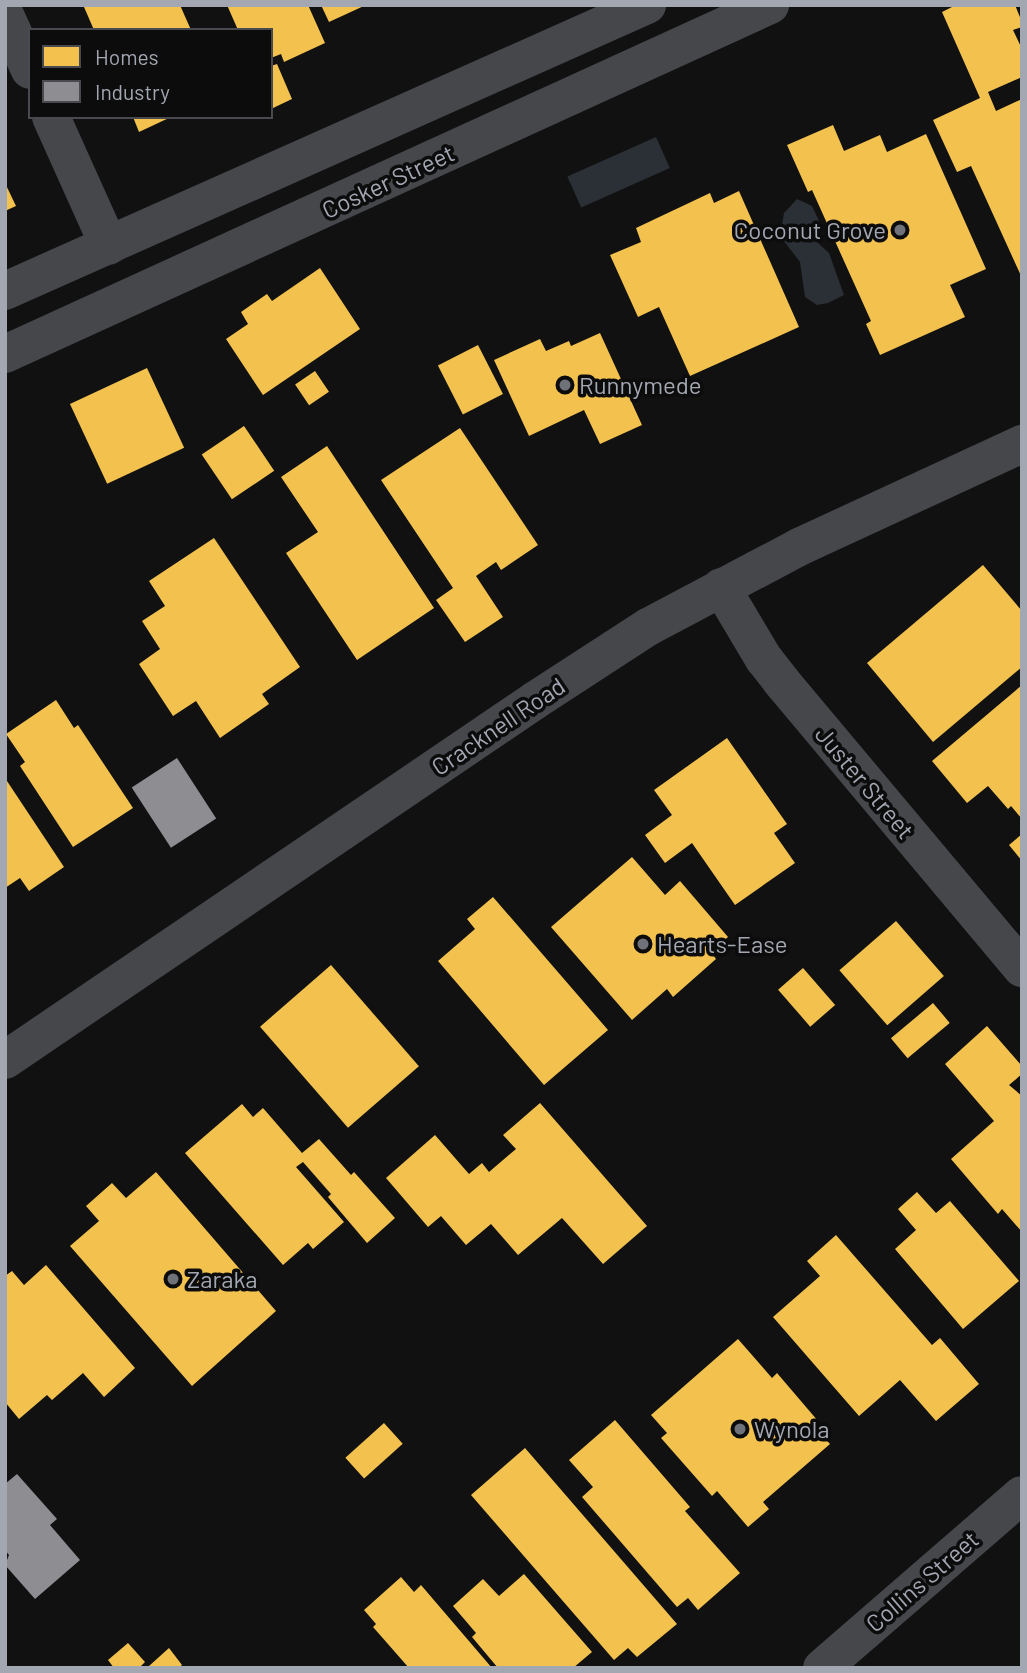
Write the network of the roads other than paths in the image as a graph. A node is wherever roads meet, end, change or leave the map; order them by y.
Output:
1 (647, 5) edge
2 (770, 5) edge
3 (5, 15) edge
4 (28, 66) edge
5 (52, 119) edge
6 (109, 246) junction
7 (5, 291) edge
8 (5, 355) edge
9 (1022, 444) edge
10 (721, 587) junction
11 (1022, 968) edge
12 (5, 1060) edge
13 (1022, 1495) edge
14 (821, 1668) edge

1 - 6 street
2 - 8 street, Cosker Street
3 - 4 street
5 - 6 street
6 - 7 street
9 - 10 street, Cracknell Road
10 - 11 street, Juster Street
10 - 12 street, Cracknell Road
13 - 14 street, Collins Street

